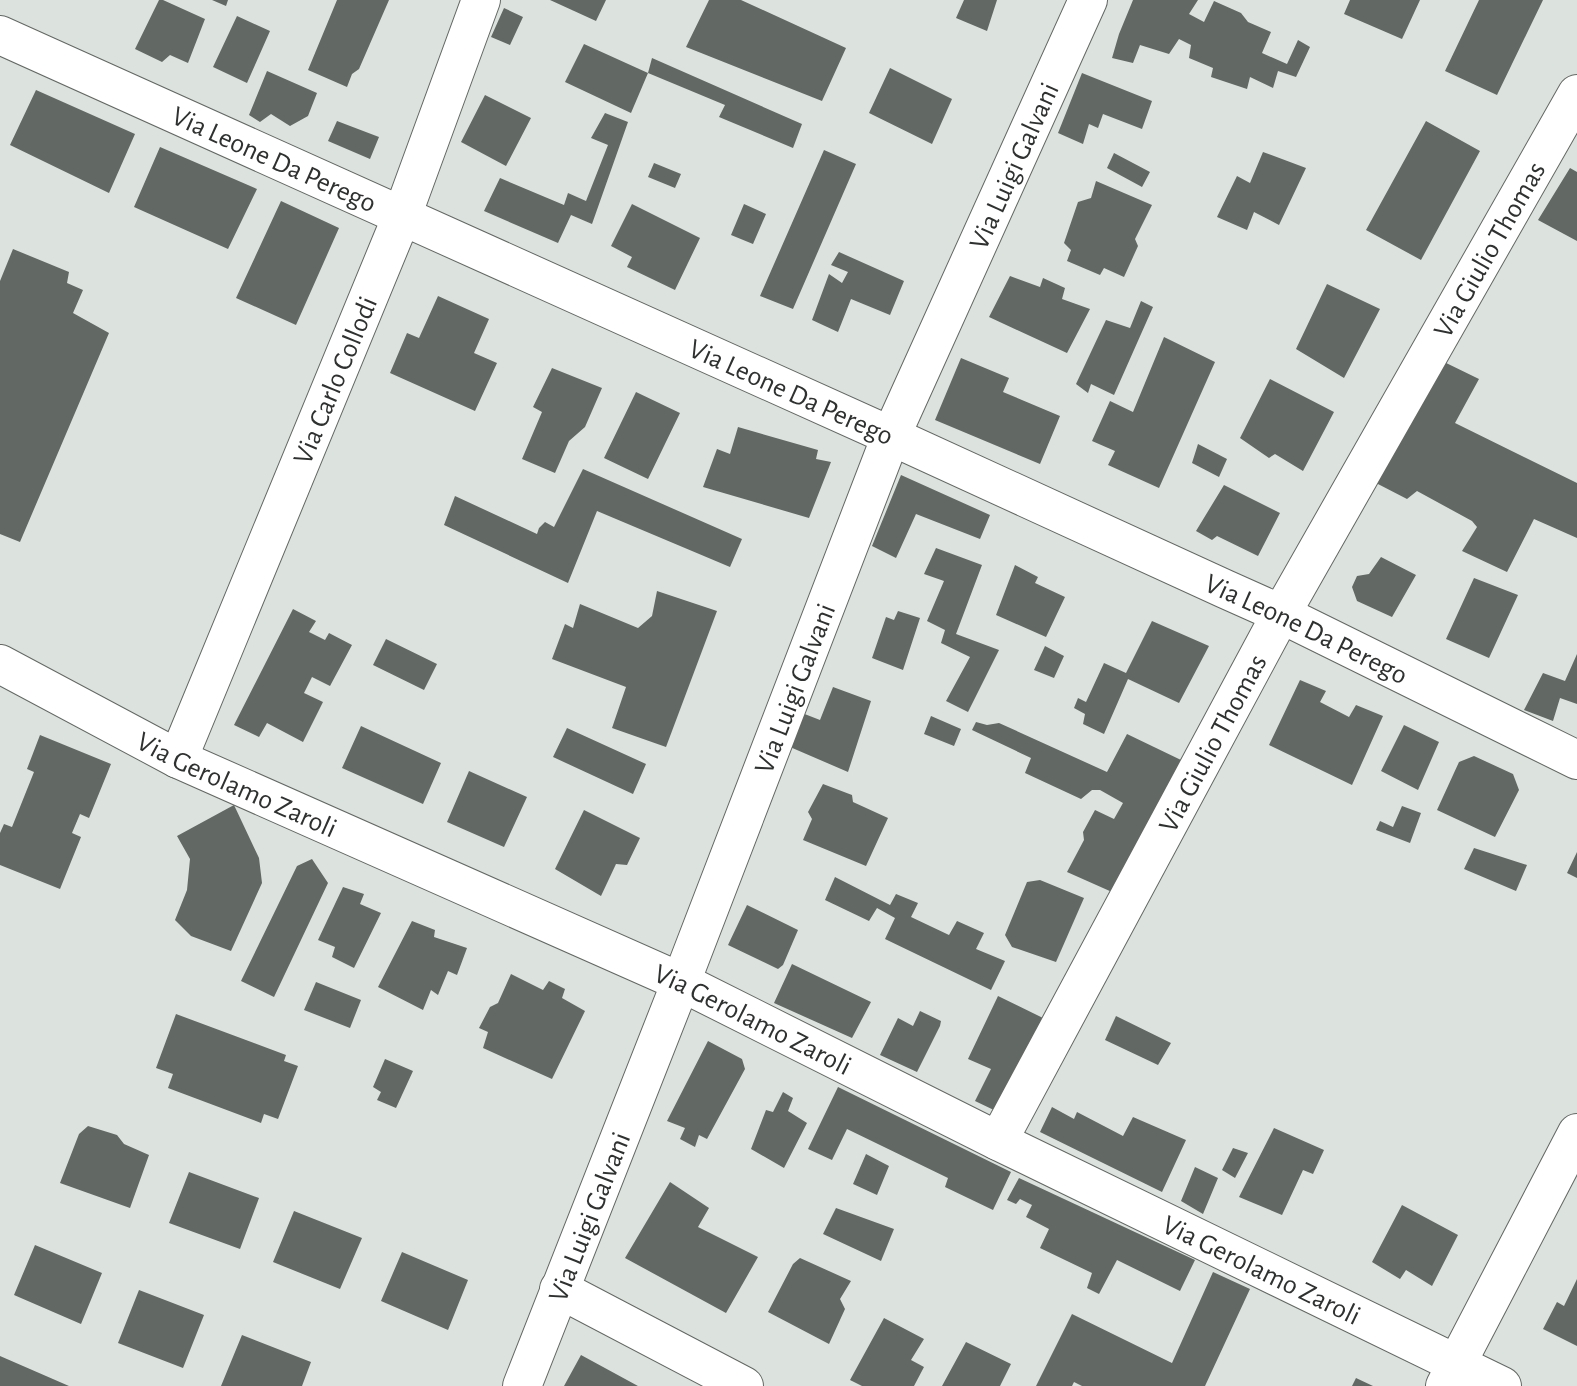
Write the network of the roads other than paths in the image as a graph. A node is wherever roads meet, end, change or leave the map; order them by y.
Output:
1 (481, 0) edge
2 (1088, 0) edge
3 (0, 35) edge
4 (1577, 94) edge
5 (402, 216) junction
6 (891, 436) junction
7 (1281, 614) junction
8 (0, 664) edge
9 (178, 759) junction
10 (1577, 760) edge
11 (681, 982) junction
12 (1577, 1133) edge
13 (998, 1141) junction
14 (559, 1289) junction
15 (1450, 1375) edge
16 (522, 1386) edge
17 (744, 1386) edge
18 (1502, 1386) edge

1 - 5 street, Via Carlo Collodi
2 - 6 street, Via Luigi Galvani
3 - 5 street, Via Leone Da Perego
4 - 7 street, Via Giulio Thomas
5 - 6 street, Via Leone Da Perego
5 - 9 street, Via Carlo Collodi
6 - 7 street, Via Leone Da Perego
6 - 11 street, Via Luigi Galvani
7 - 10 street, Via Leone Da Perego
7 - 13 street, Via Giulio Thomas
8 - 9 street, Via Gerolamo Zaroli
9 - 11 street, Via Gerolamo Zaroli
11 - 13 street, Via Gerolamo Zaroli
11 - 14 street, Via Luigi Galvani
12 - 15 street
13 - 15 street, Via Gerolamo Zaroli
14 - 16 street, Via Luigi Galvani
14 - 17 street
15 - 18 street, Via Gerolamo Zaroli

